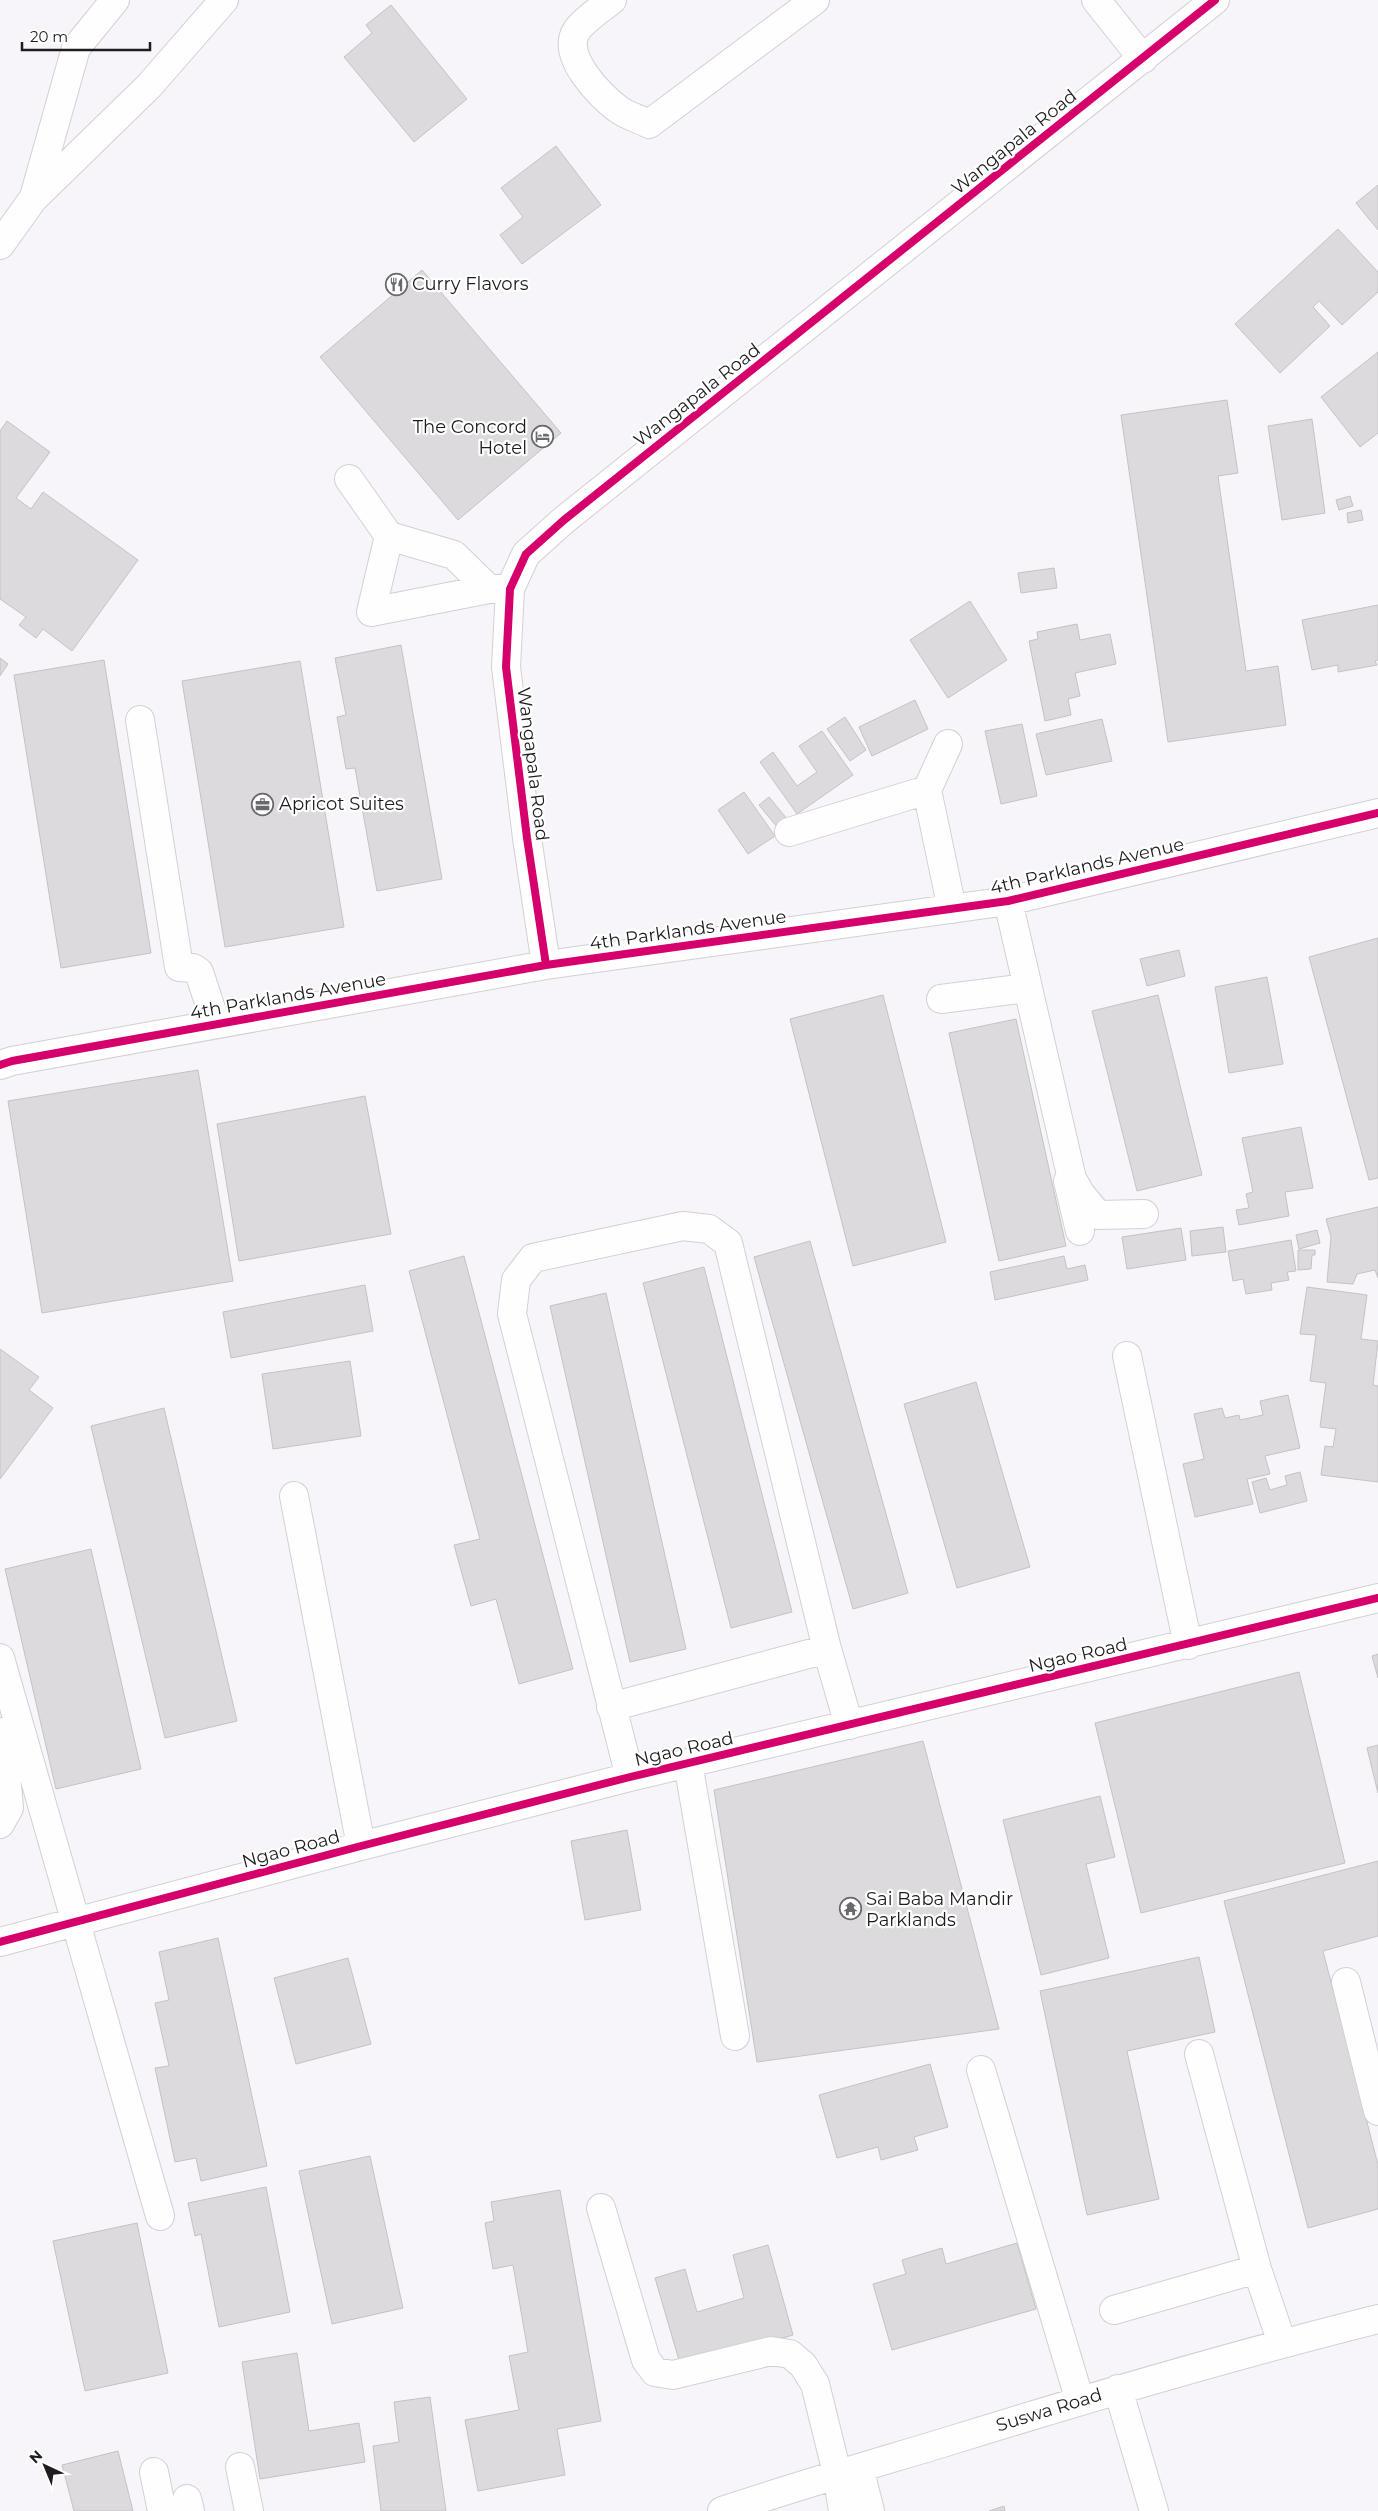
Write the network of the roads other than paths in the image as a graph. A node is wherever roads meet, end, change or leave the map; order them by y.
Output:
1 (115, 0) edge
2 (224, 0) edge
3 (612, 0) edge
4 (815, 0) edge
5 (1096, 0) edge
6 (1215, 0) edge
7 (1143, 59) junction
8 (34, 198) junction
9 (0, 245) edge
10 (349, 480) dead end
11 (389, 536) junction
12 (500, 589) junction
13 (140, 720) dead end
14 (948, 744) dead end
15 (927, 790) junction
16 (1378, 813) edge
17 (789, 832) dead end
18 (997, 903) junction
19 (952, 909) junction
20 (546, 966) junction
21 (1019, 989) junction
22 (941, 999) dead end
23 (216, 1024) junction
24 (0, 1065) edge
25 (1144, 1214) dead end
26 (1080, 1231) dead end
27 (1127, 1356) dead end
28 (294, 1496) dead end
29 (1378, 1598) edge
30 (1188, 1644) junction
31 (827, 1649) junction
32 (0, 1658) edge
33 (611, 1707) junction
34 (849, 1725) junction
35 (2, 1732) dead end
36 (688, 1763) junction
37 (630, 1777) junction
38 (0, 1824) edge
39 (361, 1846) junction
40 (77, 1922) junction
41 (0, 1942) edge
42 (1346, 1982) dead end
43 (735, 2036) dead end
44 (1199, 2054) dead end
45 (981, 2070) dead end
46 (1378, 2111) edge
47 (601, 2208) dead end
48 (160, 2216) dead end
49 (1257, 2269) junction
50 (1114, 2310) dead end
51 (1378, 2319) edge
52 (1282, 2343) junction
53 (1118, 2389) junction
54 (1080, 2401) junction
55 (240, 2467) dead end
56 (848, 2471) junction
57 (154, 2472) dead end
58 (162, 2511) edge
59 (249, 2511) edge
60 (722, 2511) edge
61 (843, 2511) edge
62 (870, 2511) edge
63 (1154, 2511) edge

1 - 8 street
2 - 8 street
3 - 4 street
5 - 7 street
6 - 7 street, Wangapala Road
7 - 12 street, Wangapala Road
8 - 9 street
10 - 11 street
11 - 12 street
11 - 12 street
12 - 20 street, Wangapala Road
13 - 23 street
14 - 15 street
15 - 17 street
15 - 19 street
16 - 18 street, 4th Parklands Avenue
18 - 19 street, 4th Parklands Avenue
18 - 21 street
18 - 25 street
19 - 20 street, 4th Parklands Avenue
20 - 23 street, 4th Parklands Avenue
21 - 22 street
21 - 26 street
23 - 24 street, 4th Parklands Avenue
27 - 30 street
28 - 39 street
29 - 30 street, Ngao Road
30 - 34 street, Ngao Road
31 - 33 street
31 - 33 street
31 - 34 street
32 - 40 street
33 - 37 street
34 - 36 street, Ngao Road
35 - 38 street
36 - 37 street, Ngao Road
36 - 43 street
37 - 39 street, Ngao Road
39 - 40 street, Ngao Road
40 - 41 street, Ngao Road
40 - 48 street
42 - 46 street
44 - 49 street
45 - 54 street
47 - 56 street
49 - 50 street
49 - 52 street
51 - 52 street, Suswa Road
52 - 53 street, Suswa Road
53 - 54 street, Suswa Road
53 - 63 street
54 - 56 street, Suswa Road
55 - 59 street
56 - 60 street, Suswa Road
56 - 61 street
56 - 62 street
57 - 58 street

